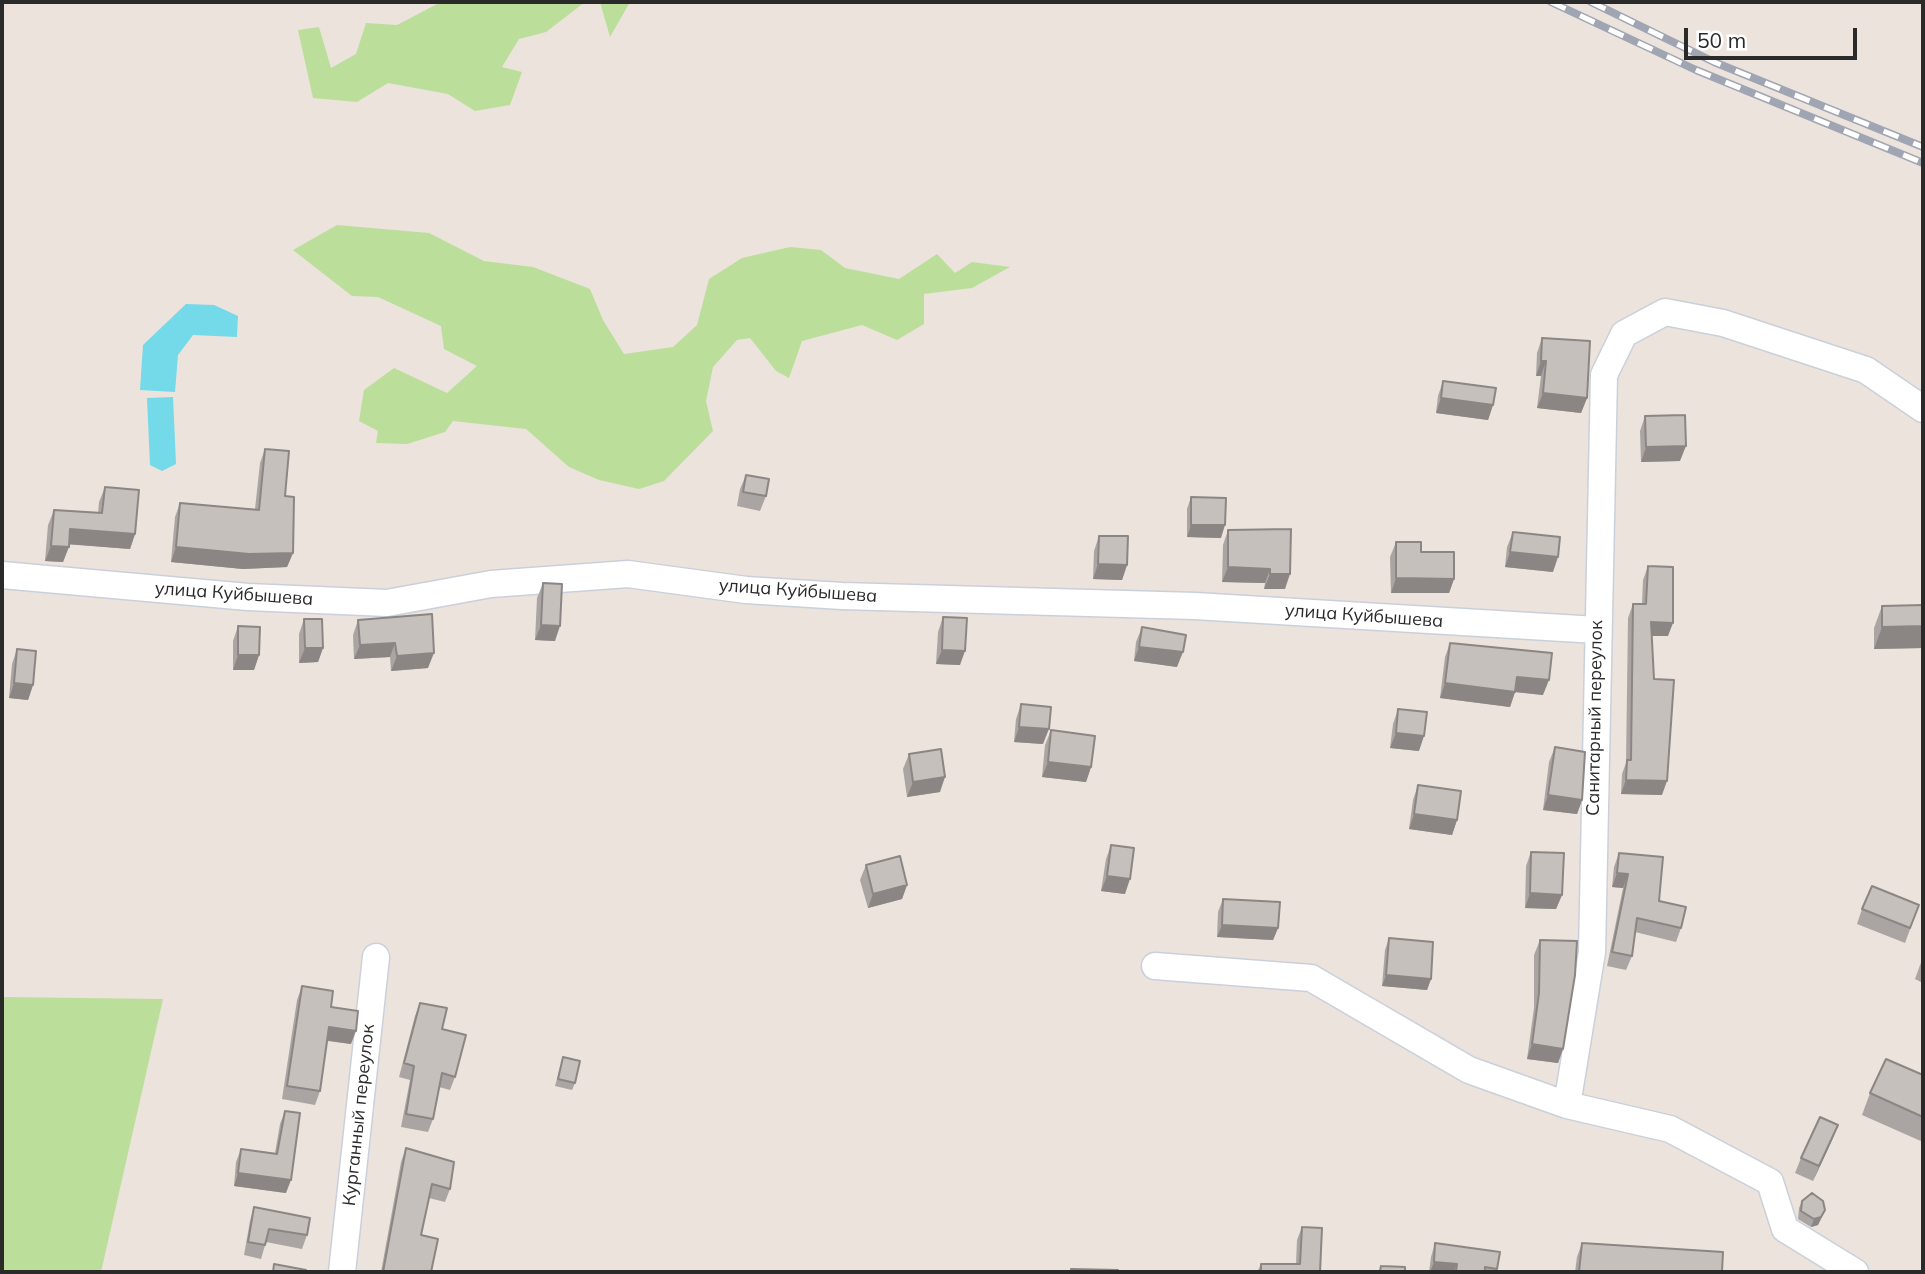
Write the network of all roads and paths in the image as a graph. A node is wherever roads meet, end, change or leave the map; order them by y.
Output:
1 (1923, 409) edge
2 (2, 575) edge
3 (1597, 630) junction
4 (376, 957) dead end
5 (1155, 966) dead end
6 (1567, 1105) junction
7 (342, 1272) edge
8 (1855, 1272) edge

1 - 3 street, Санитарный переулок
2 - 3 street, улица Куйбышева
3 - 6 street, Санитарный переулок
4 - 7 street, Курганный переулок
5 - 6 street
6 - 8 street

